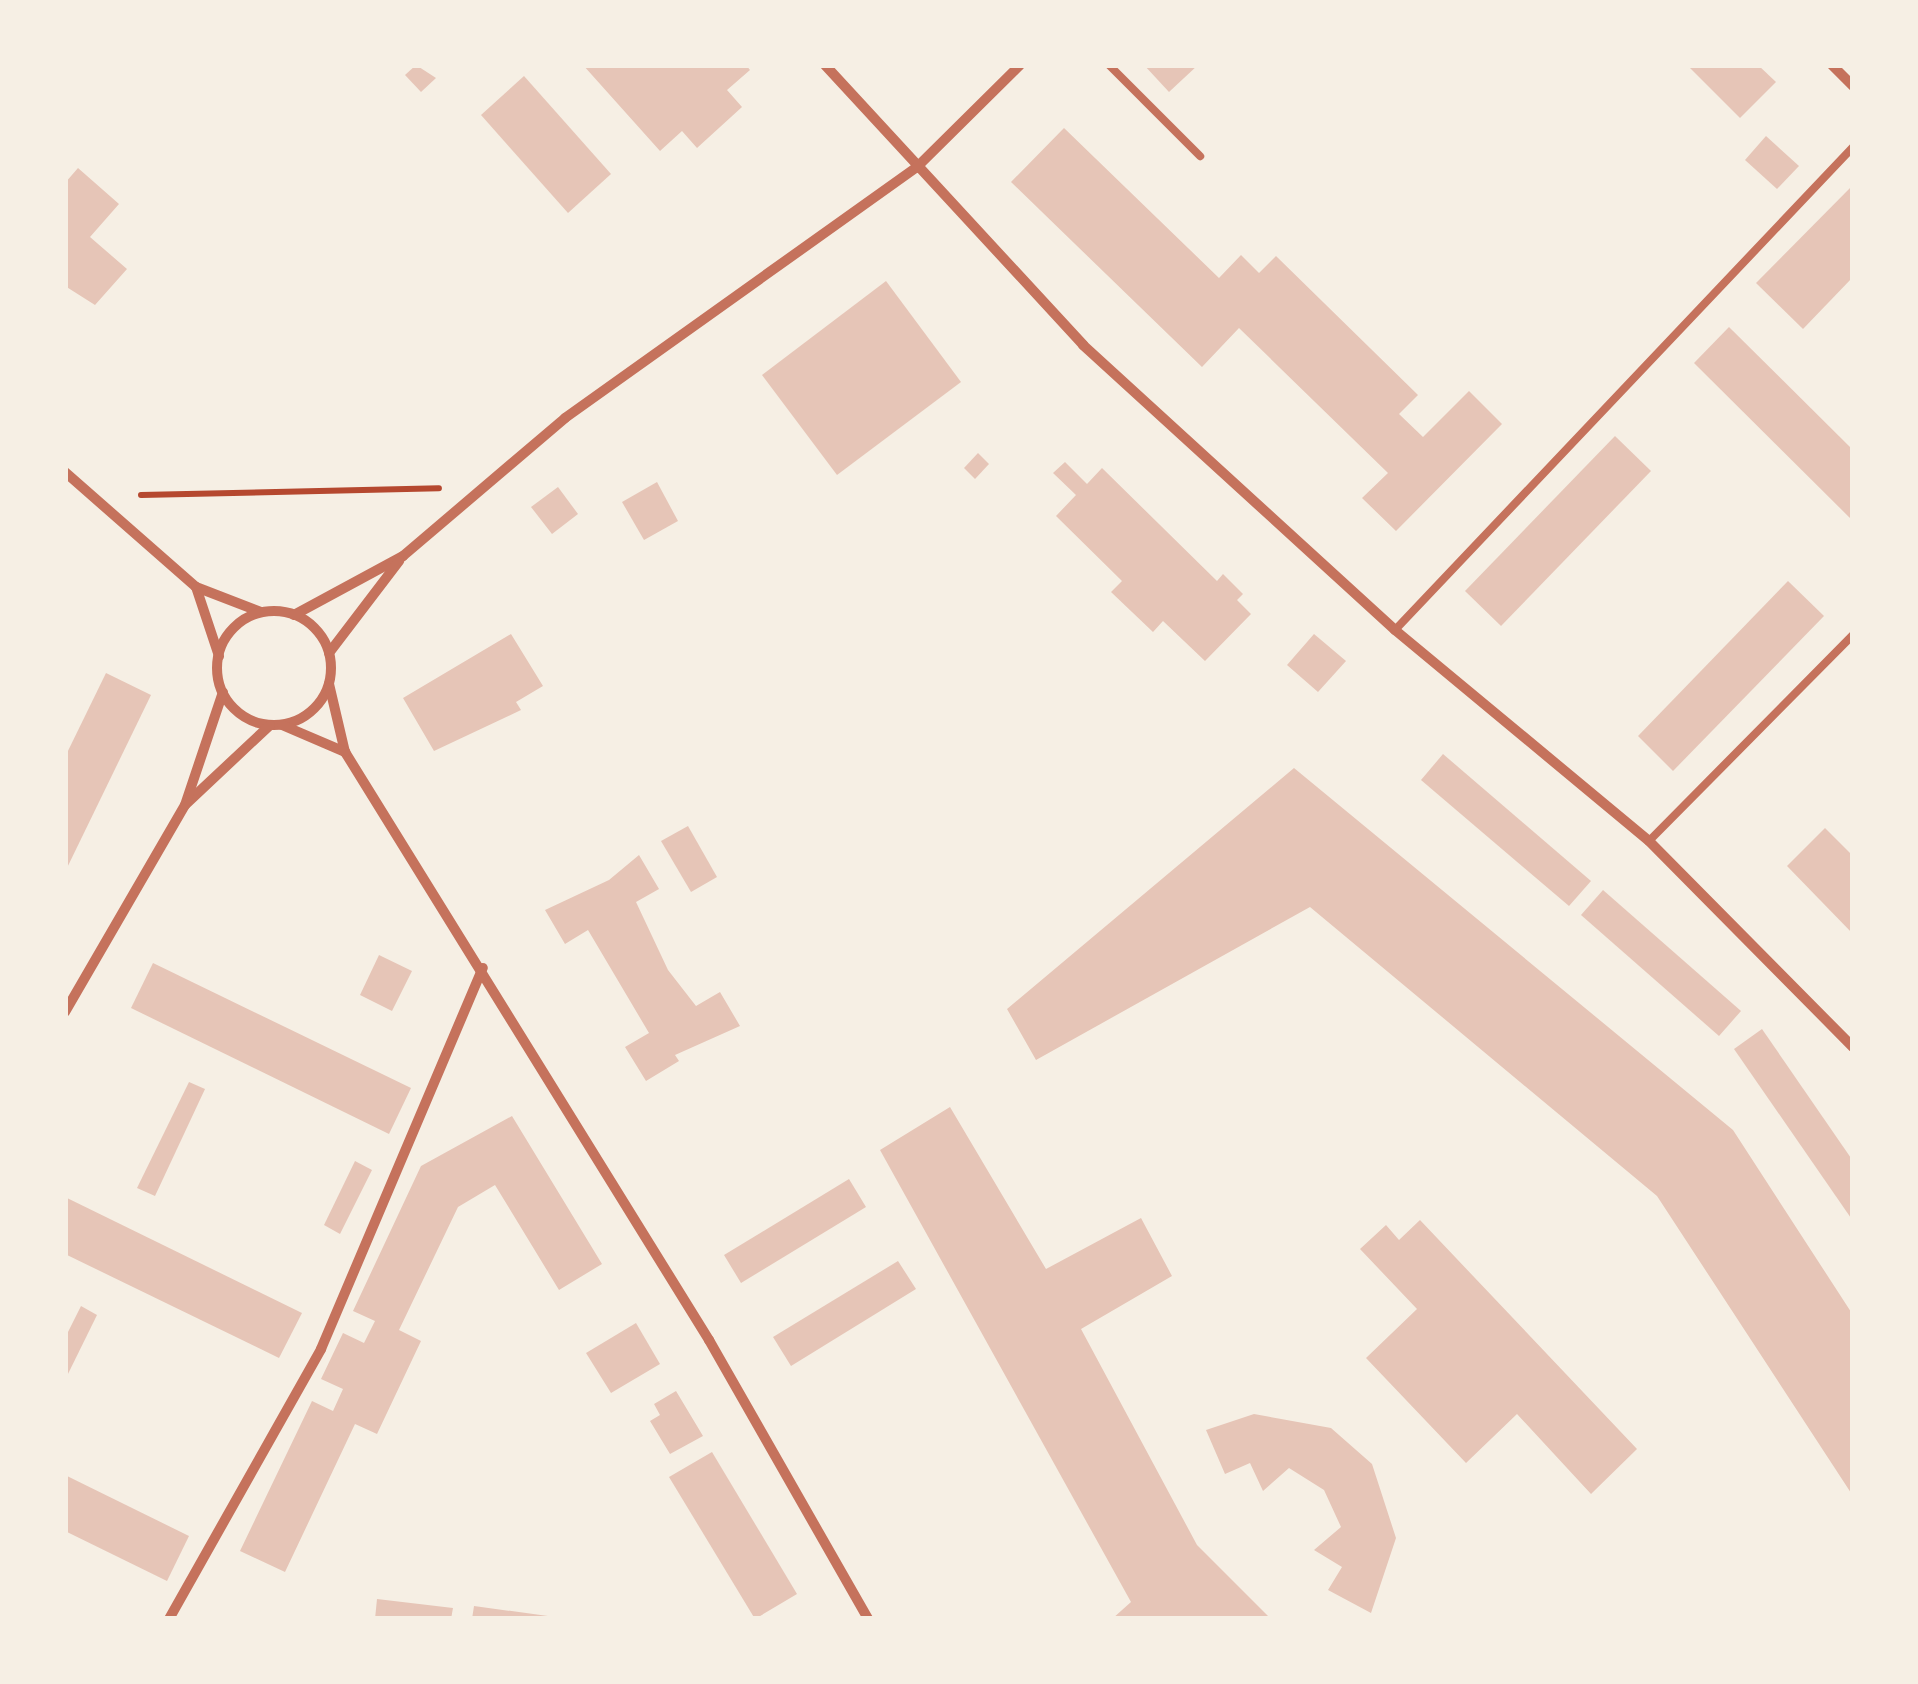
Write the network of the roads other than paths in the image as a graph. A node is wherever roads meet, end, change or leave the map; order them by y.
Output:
1 (825, 65) edge
2 (1020, 65) edge
3 (1109, 65) edge
4 (1832, 65) edge
5 (1853, 86) edge
6 (1853, 148) edge
7 (1200, 156) dead end
8 (916, 168) junction
9 (65, 472) edge
10 (403, 556) junction
11 (196, 587) junction
12 (263, 613) junction
13 (294, 615) junction
14 (1395, 630) junction
15 (1853, 634) edge
16 (329, 653) junction
17 (219, 656) junction
18 (329, 684) junction
19 (223, 692) junction
20 (275, 725) junction
21 (346, 752) junction
22 (185, 805) junction
23 (1649, 841) junction
24 (482, 968) junction
25 (65, 1012) edge
26 (1853, 1047) edge
27 (169, 1619) edge
28 (868, 1619) edge

1 - 8 street
2 - 8 street
3 - 7 lane
4 - 5 street
6 - 14 lane
8 - 10 street
8 - 14 street
9 - 11 street
10 - 13 street
10 - 16 street
11 - 12 street
11 - 17 street
12 - 13 street
12 - 17 street
13 - 16 street
14 - 23 street
15 - 23 lane
16 - 18 street
17 - 19 street
18 - 20 street
18 - 21 street
19 - 20 street
19 - 22 street
20 - 21 street
20 - 22 street
21 - 24 street
22 - 25 street
23 - 26 street
24 - 27 street
24 - 28 street

